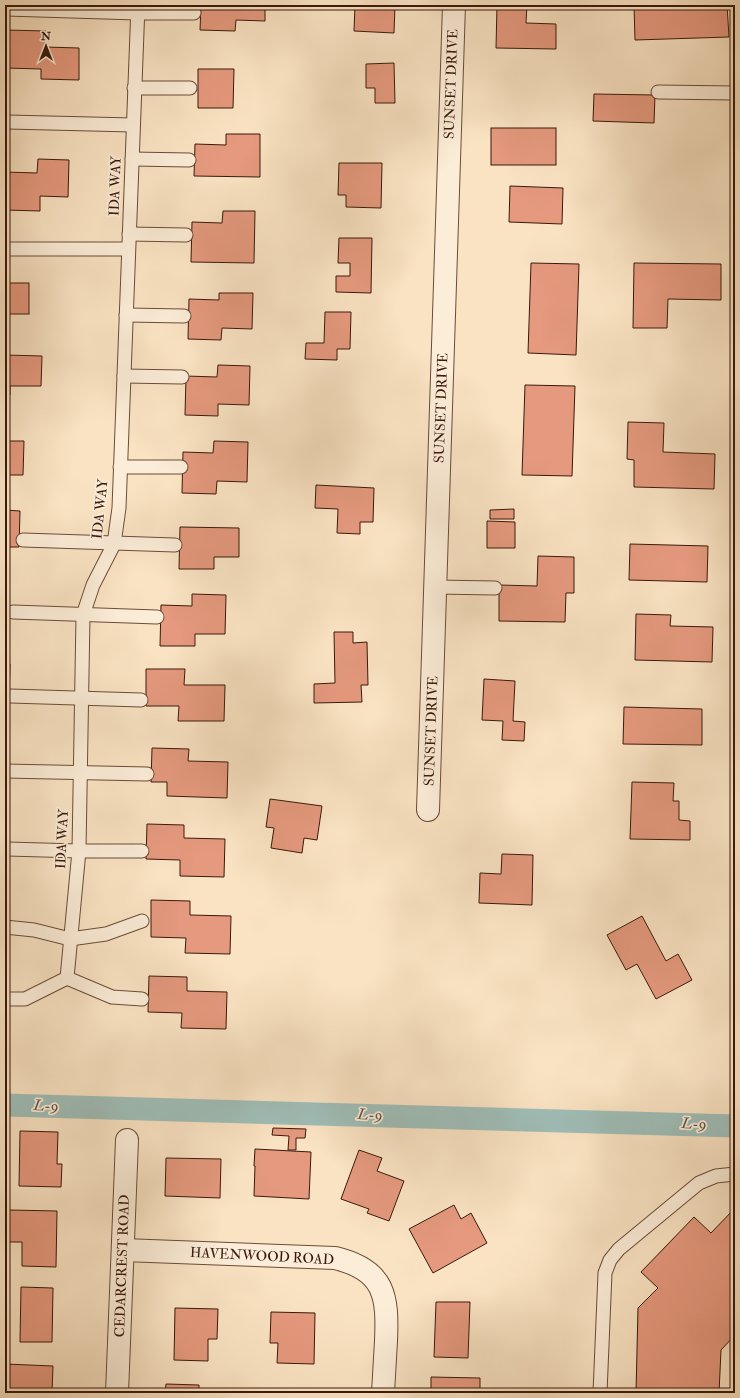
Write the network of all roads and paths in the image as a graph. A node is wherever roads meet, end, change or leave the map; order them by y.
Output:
1 (454, 5) edge
2 (6, 9) edge
3 (137, 9) edge
4 (194, 13) dead end
5 (134, 88) junction
6 (190, 88) dead end
7 (658, 92) dead end
8 (735, 93) edge
9 (7, 122) dead end
10 (133, 126) junction
11 (132, 159) junction
12 (189, 160) dead end
13 (129, 234) junction
14 (186, 235) dead end
15 (5, 249) edge
16 (128, 249) junction
17 (126, 315) junction
18 (184, 316) dead end
19 (124, 376) junction
20 (182, 377) dead end
21 (120, 468) junction
22 (181, 468) dead end
23 (23, 540) dead end
24 (114, 544) junction
25 (175, 545) dead end
26 (435, 587) junction
27 (495, 588) dead end
28 (13, 612) dead end
29 (83, 615) junction
30 (157, 616) dead end
31 (10, 696) dead end
32 (82, 699) junction
33 (141, 700) dead end
34 (5, 771) edge
35 (80, 772) junction
36 (147, 774) dead end
37 (428, 810) dead end
38 (7, 849) dead end
39 (78, 851) junction
40 (142, 851) dead end
41 (142, 921) dead end
42 (5, 927) edge
43 (70, 939) junction
44 (67, 978) junction
45 (142, 999) dead end
46 (5, 1000) edge
47 (127, 1140) dead end
48 (735, 1174) edge
49 (123, 1250) junction
50 (117, 1393) edge
51 (383, 1393) edge
52 (600, 1393) edge

1 - 26 street, SUNSET DRIVE
2 - 3 lane
3 - 4 lane
3 - 5 lane, IDA WAY
5 - 6 lane
5 - 10 lane, IDA WAY
7 - 8 lane
9 - 10 lane
10 - 11 lane, IDA WAY
11 - 12 lane
11 - 13 lane, IDA WAY
13 - 14 lane
13 - 16 lane, IDA WAY
15 - 16 lane
16 - 17 lane, IDA WAY
17 - 18 lane
17 - 19 lane, IDA WAY
19 - 20 lane
19 - 21 lane, IDA WAY
21 - 22 lane
21 - 24 lane, IDA WAY
23 - 24 lane
24 - 25 lane
24 - 29 lane, IDA WAY
26 - 27 lane
26 - 37 street, SUNSET DRIVE
28 - 29 lane
29 - 30 lane
29 - 32 lane, IDA WAY
31 - 32 lane
32 - 33 lane
32 - 35 lane, IDA WAY
34 - 35 lane
35 - 36 lane
35 - 39 lane, IDA WAY
38 - 39 lane
39 - 40 lane
39 - 43 lane, IDA WAY
41 - 43 lane
42 - 43 lane
43 - 44 lane, IDA WAY
44 - 45 lane
44 - 46 lane
47 - 49 street, CEDARCREST ROAD
48 - 52 lane
49 - 50 street, CEDARCREST ROAD
49 - 51 street, HAVENWOOD ROAD

